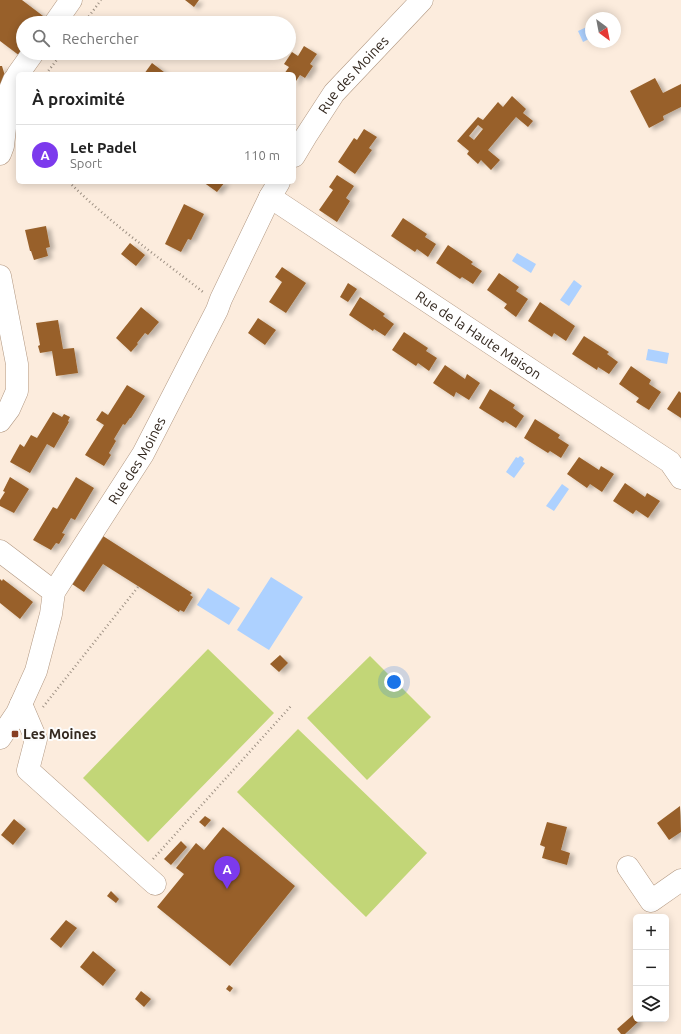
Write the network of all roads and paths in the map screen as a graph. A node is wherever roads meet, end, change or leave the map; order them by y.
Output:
1 (101, 0) edge
2 (422, 0) edge
3 (89, 16) edge
4 (28, 60) edge
5 (57, 60) edge
6 (19, 72) edge
7 (48, 72) edge
8 (16, 77) edge
9 (296, 153) edge
10 (0, 154) edge
11 (71, 184) edge
12 (275, 190) edge
13 (0, 276) edge
14 (221, 299) junction
15 (0, 421) edge
16 (681, 478) edge
17 (0, 551) edge
18 (138, 587) dead end
19 (54, 592) junction
20 (21, 704) junction
21 (291, 706) dead end
22 (30, 724) junction
23 (0, 738) edge
24 (628, 867) dead end
25 (148, 878) joint
26 (681, 880) edge

1 - 3 path
2 - 9 street, Rue des Moines
4 - 6 street
5 - 7 path
8 - 10 street
11 - 14 path
12 - 14 street, Rue des Moines
12 - 16 street, Rue de la Haute Maison
13 - 15 street
14 - 19 street, Rue des Moines
17 - 19 street
18 - 22 path
19 - 20 street, Rue des Moines
20 - 22 street
20 - 23 street, Rue des Moines
21 - 25 path
22 - 25 street
24 - 26 street

